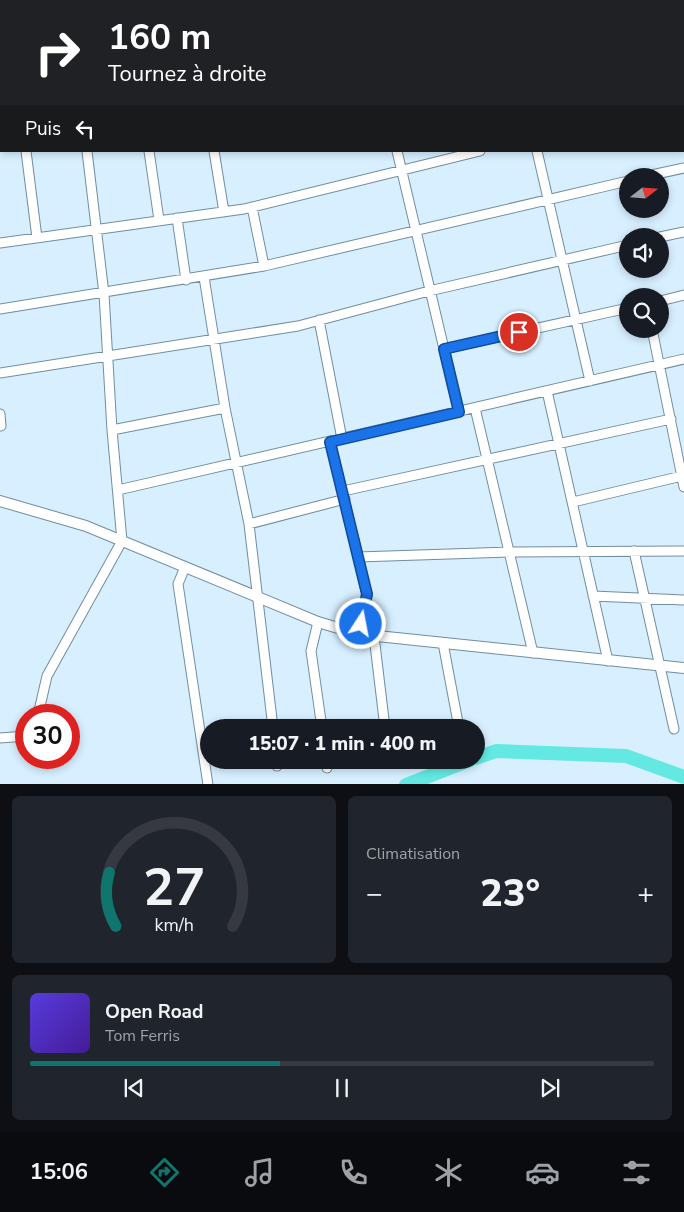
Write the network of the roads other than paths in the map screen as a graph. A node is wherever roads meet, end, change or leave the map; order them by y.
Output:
1 (26, 152) edge
2 (87, 152) edge
3 (149, 152) edge
4 (214, 152) edge
5 (397, 152) edge
6 (476, 152) edge
7 (537, 152) edge
8 (684, 168) edge
9 (401, 170) junction
10 (669, 171) edge
11 (619, 183) edge
12 (549, 199) junction
13 (252, 207) junction
14 (224, 212) junction
15 (177, 218) junction
16 (159, 220) junction
17 (96, 229) junction
18 (415, 230) junction
19 (684, 232) edge
20 (669, 235) edge
21 (37, 238) junction
22 (0, 243) edge
23 (619, 247) edge
24 (563, 260) junction
25 (264, 266) junction
26 (204, 277) junction
27 (186, 280) junction
28 (429, 291) junction
29 (104, 294) junction
30 (684, 295) edge
31 (669, 299) edge
32 (0, 309) edge
33 (619, 310) edge
34 (319, 320) junction
35 (576, 320) junction
36 (654, 338) edge
37 (214, 340) junction
38 (444, 349) junction
39 (107, 356) junction
40 (684, 359) edge
41 (660, 365) junction
42 (0, 373) edge
43 (590, 381) junction
44 (547, 391) junction
45 (225, 408) junction
46 (475, 408) junction
47 (459, 412) junction
48 (0, 414) edge
49 (671, 419) junction
50 (2, 426) dead end
51 (112, 430) junction
52 (342, 439) junction
53 (330, 442) junction
54 (559, 442) junction
55 (487, 459) junction
56 (682, 461) edge
57 (236, 463) junction
58 (682, 476) junction
59 (684, 487) edge
60 (118, 490) junction
61 (344, 495) junction
62 (0, 500) edge
63 (573, 502) junction
64 (249, 524) junction
65 (122, 541) junction
66 (634, 551) junction
67 (684, 551) edge
68 (510, 552) junction
69 (584, 552) junction
70 (358, 557) junction
71 (185, 567) junction
72 (594, 596) junction
73 (258, 598) junction
74 (645, 598) junction
75 (684, 600) edge
76 (318, 622) junction
77 (358, 634) junction
78 (374, 636) junction
79 (443, 644) junction
80 (532, 654) junction
81 (608, 661) junction
82 (660, 666) junction
83 (684, 668) edge
84 (41, 704) edge
85 (272, 719) edge
86 (321, 719) edge
87 (385, 719) edge
88 (457, 719) edge
89 (674, 729) dead end
90 (15, 737) edge
91 (0, 738) edge
92 (208, 784) edge

1 - 21 street
2 - 17 street
3 - 16 street
4 - 14 street
5 - 9 street
6 - 9 street
7 - 12 street
8 - 10 street
9 - 13 street
9 - 18 street
11 - 12 street
12 - 18 street
12 - 24 street
13 - 14 street
13 - 25 street
14 - 15 street
15 - 16 street
15 - 27 street
16 - 17 street
17 - 21 street
17 - 29 street
18 - 25 street
18 - 28 street
19 - 20 street
21 - 22 street
23 - 24 street
24 - 28 street
24 - 35 street
25 - 26 street
26 - 27 street
26 - 37 street
27 - 29 street
28 - 34 street
28 - 38 street
29 - 32 street
29 - 39 street
30 - 31 street
33 - 35 street
34 - 37 street
34 - 52 street
35 - 38 street
35 - 43 street
36 - 41 street
37 - 39 street
37 - 45 street
38 - 47 street
39 - 42 street
39 - 51 street
40 - 41 street
41 - 43 street
41 - 49 street
43 - 44 street
44 - 46 street
44 - 54 street
45 - 51 street
45 - 57 street
46 - 47 street
46 - 55 street
47 - 52 street
48 - 50 street
49 - 54 street
49 - 56 street
51 - 60 street
52 - 53 street
53 - 57 street
53 - 61 street
54 - 55 street
54 - 63 street
55 - 61 street
55 - 68 street
56 - 58 street
57 - 60 street
57 - 64 street
58 - 59 street
58 - 63 street
60 - 65 street
61 - 64 street
61 - 70 street
62 - 65 street
63 - 69 street
64 - 73 street
65 - 71 street
65 - 84 street
66 - 67 street
66 - 69 street
66 - 74 street
68 - 69 street
68 - 70 street
68 - 80 street
69 - 72 street
70 - 77 street
71 - 73 street
71 - 92 street
72 - 74 street
72 - 81 street
73 - 76 street
73 - 85 street
74 - 75 street
74 - 82 street
76 - 77 street
76 - 86 street
77 - 78 street
78 - 79 street
78 - 87 street
79 - 80 street
79 - 88 street
80 - 81 street
81 - 82 street
82 - 83 street
82 - 89 street
90 - 91 street

